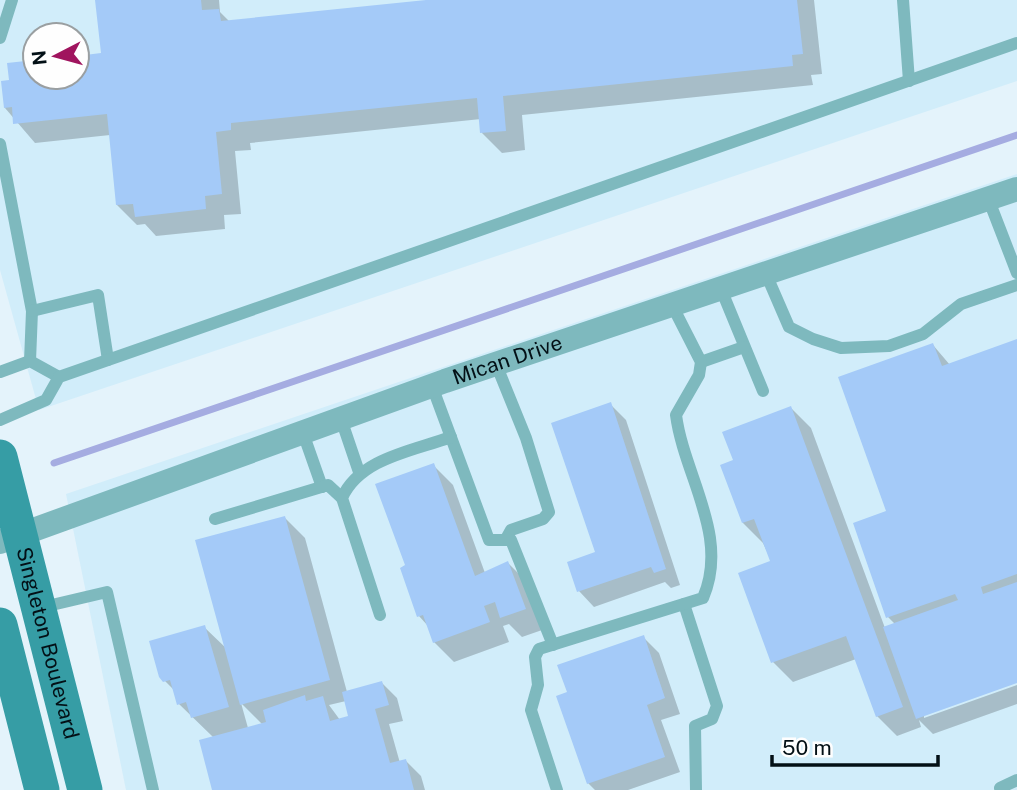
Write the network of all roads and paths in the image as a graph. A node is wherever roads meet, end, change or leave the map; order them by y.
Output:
1 (12, 0) edge
2 (903, 0) edge
3 (0, 38) edge
4 (1017, 43) edge
5 (909, 81) junction
6 (0, 144) edge
7 (1017, 189) edge
8 (988, 198) junction
9 (1017, 273) edge
10 (766, 274) junction
11 (1017, 285) edge
12 (721, 289) junction
13 (672, 305) junction
14 (32, 312) junction
15 (744, 347) junction
16 (108, 360) junction
17 (30, 361) junction
18 (701, 362) junction
19 (496, 364) junction
20 (0, 372) edge
21 (59, 377) junction
22 (432, 386) junction
23 (763, 391) dead end
24 (341, 419) junction
25 (0, 420) edge
26 (303, 433) junction
27 (451, 437) junction
28 (0, 457) edge
29 (359, 472) junction
30 (322, 487) junction
31 (342, 498) junction
32 (215, 519) dead end
33 (10, 539) edge
34 (506, 539) junction
35 (684, 604) junction
36 (39, 608) junction
37 (380, 615) dead end
38 (0, 625) edge
39 (553, 645) junction
40 (1017, 780) edge
41 (1000, 788) dead end
42 (42, 790) edge
43 (85, 790) edge
44 (153, 790) edge
45 (557, 790) edge
46 (696, 790) edge

1 - 3 lane
2 - 5 lane
4 - 5 lane
5 - 16 lane
6 - 14 lane
7 - 8 street, Mican Drive
8 - 9 lane
8 - 10 street, Mican Drive
10 - 11 lane
10 - 12 street, Mican Drive
12 - 13 street, Mican Drive
12 - 15 lane
13 - 18 lane
13 - 19 street, Mican Drive
14 - 16 lane
14 - 17 lane
15 - 18 lane
15 - 23 lane
16 - 21 lane
17 - 20 lane
17 - 21 lane
18 - 35 lane
19 - 22 street, Mican Drive
19 - 34 lane
21 - 25 lane
22 - 24 street, Mican Drive
22 - 27 lane
24 - 26 street, Mican Drive
24 - 29 lane
26 - 30 lane
26 - 33 street, Mican Drive
27 - 29 lane
27 - 34 lane
28 - 33 main road, Singleton Boulevard
29 - 31 lane
30 - 31 lane
30 - 32 lane
31 - 37 lane
33 - 36 main road, Singleton Boulevard
34 - 39 lane
35 - 39 lane
35 - 46 lane
36 - 43 main road, Singleton Boulevard
36 - 44 lane
38 - 42 main road, Singleton Boulevard
39 - 45 lane
40 - 41 lane

